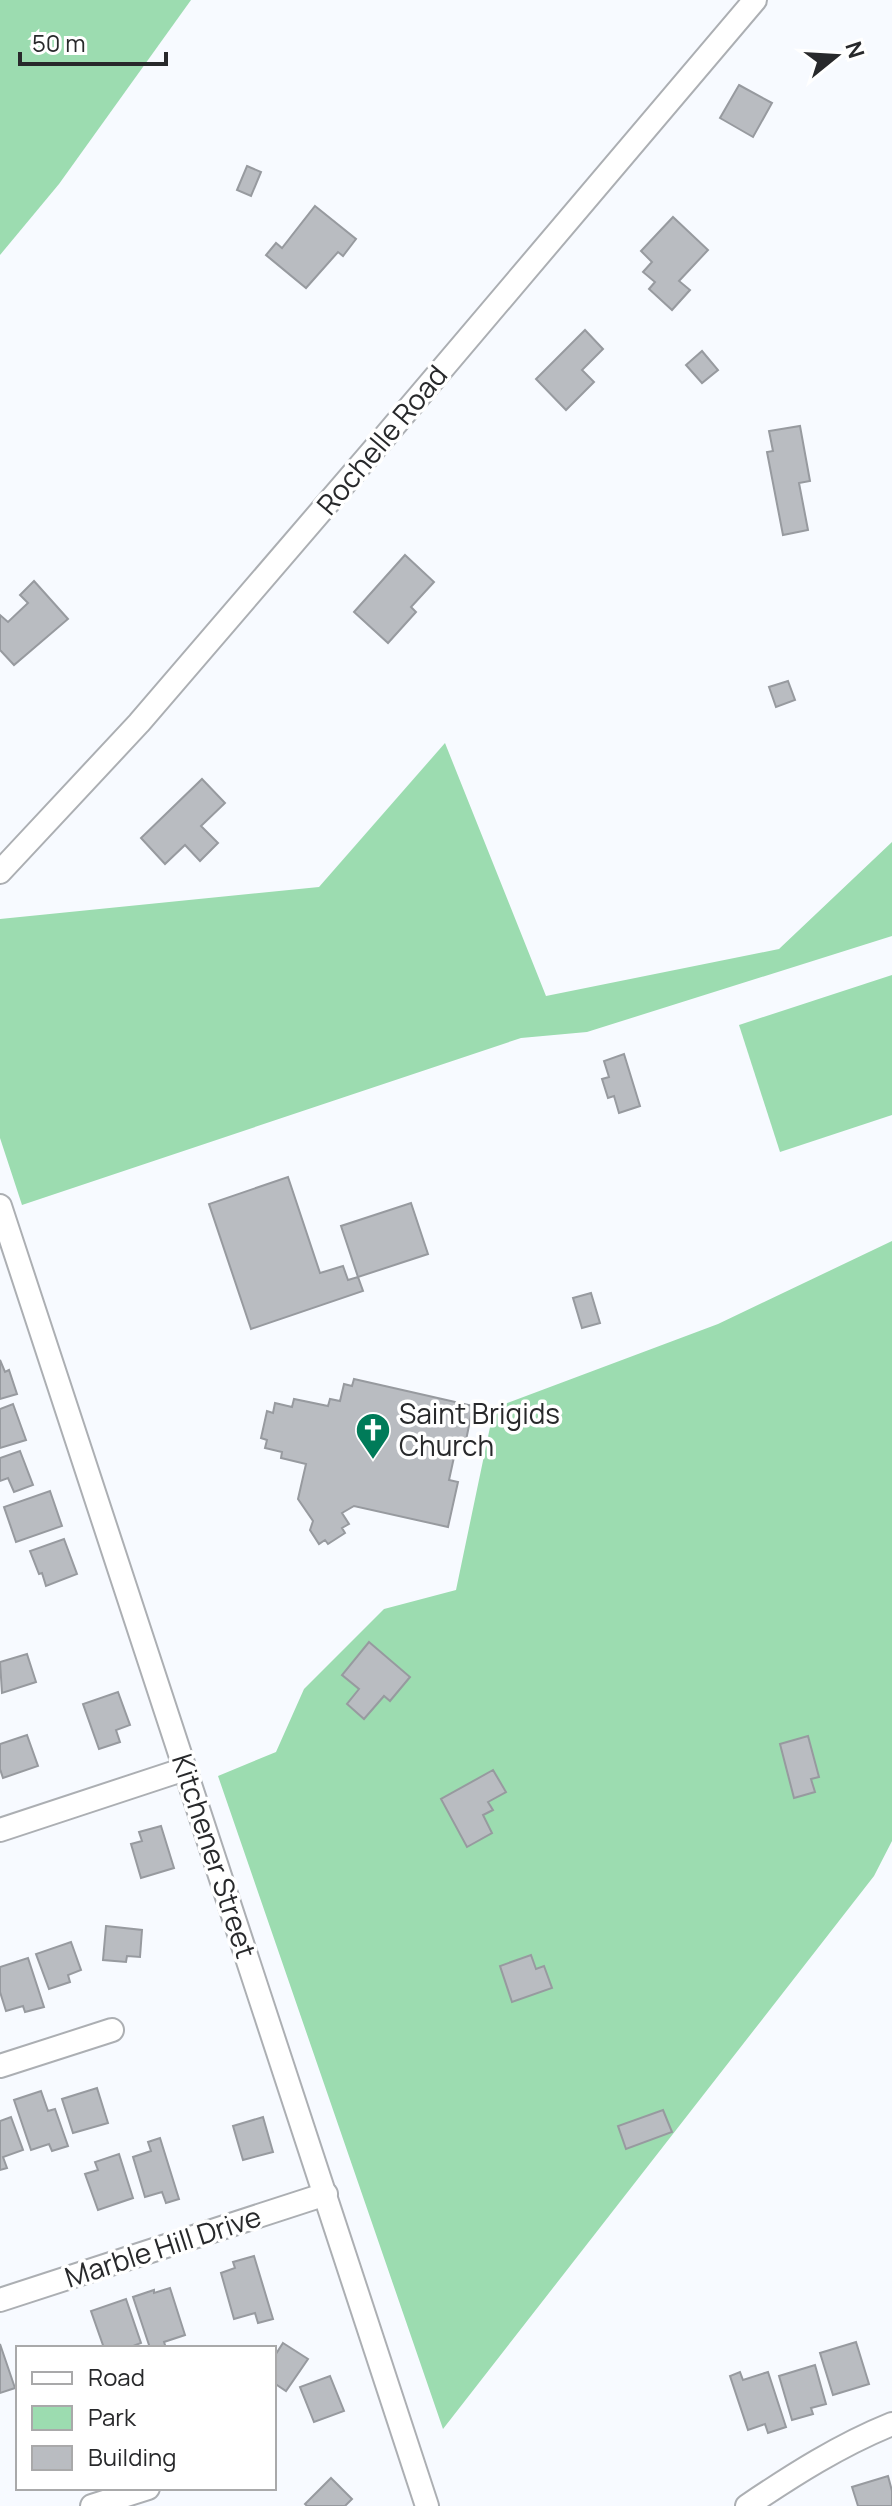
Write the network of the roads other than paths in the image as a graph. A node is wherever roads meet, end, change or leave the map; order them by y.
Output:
1 (755, 0) edge
2 (0, 872) edge
3 (0, 1206) edge
4 (185, 1769) junction
5 (0, 1830) edge
6 (112, 2030) dead end
7 (0, 2066) edge
8 (326, 2194) junction
9 (0, 2300) edge
10 (892, 2424) edge
11 (142, 2490) edge
12 (92, 2506) edge
13 (427, 2506) edge
14 (747, 2506) edge

1 - 2 street, Rochelle Road
3 - 4 street, Kitchener Street
4 - 5 street
4 - 8 street, Kitchener Street
6 - 7 street
8 - 9 street, Marble Hill Drive
8 - 13 street, Kitchener Street
10 - 14 street
11 - 12 street

